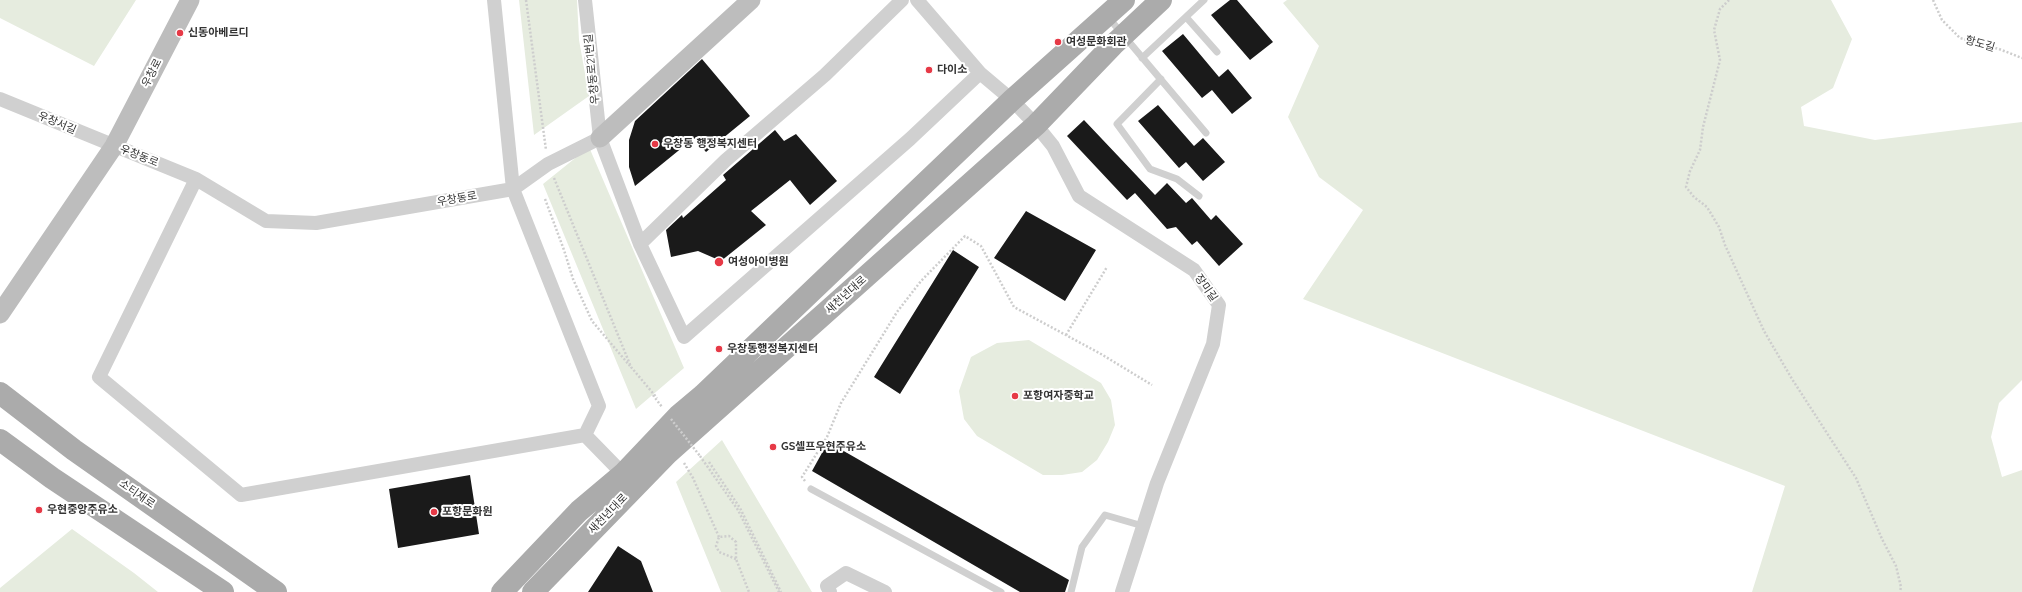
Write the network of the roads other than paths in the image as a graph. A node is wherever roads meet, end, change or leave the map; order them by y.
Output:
1 (190, 0) edge
2 (494, 0) edge
3 (585, 0) edge
4 (751, 0) edge
5 (902, 0) edge
6 (918, 0) edge
7 (1124, 0) edge
8 (1160, 0) edge
9 (1204, 0) edge
10 (1107, 16) junction
11 (1186, 17) junction
12 (1124, 35) junction
13 (1217, 52) dead end
14 (1142, 58) junction
15 (980, 73) junction
16 (1161, 80) junction
17 (0, 99) edge
18 (1012, 100) junction
19 (1036, 124) junction
20 (1206, 133) dead end
21 (600, 138) junction
22 (114, 146) junction
23 (196, 179) junction
24 (513, 189) junction
25 (1199, 196) dead end
26 (640, 244) junction
27 (0, 314) edge
28 (0, 393) edge
29 (585, 435) junction
30 (0, 440) edge
31 (623, 474) junction
32 (811, 489) road end
33 (1143, 526) junction
34 (535, 591) edge
35 (224, 592) edge
36 (276, 592) edge
37 (502, 592) edge
38 (830, 592) edge
39 (885, 592) edge
40 (1001, 592) edge
41 (1071, 592) edge
42 (1122, 592) edge

1 - 22 main road, 우창로
2 - 24 street
3 - 21 street, 우창동로21번길
4 - 21 main road, 우창동로
5 - 26 street
6 - 15 street, 장미길
7 - 10 main road, 새천년대로
8 - 12 main road, 새천년대로
9 - 11 lane
10 - 12 lane
10 - 18 main road, 새천년대로
11 - 13 lane
11 - 14 lane
12 - 14 lane
12 - 19 main road, 새천년대로
14 - 16 lane
15 - 18 street, 장미길
15 - 26 street, 우창동로21번길
16 - 20 lane
16 - 25 lane
17 - 22 street, 우창서길
18 - 19 street, 장미길
18 - 31 main road, 새천년대로
19 - 33 street, 장미길
19 - 34 main road, 새천년대로
21 - 24 street, 우창동로
21 - 26 street, 우창동로21번길
22 - 23 street, 우창동로
22 - 27 main road, 우창로
23 - 24 street, 우창동로
23 - 29 street
24 - 29 street
28 - 36 main road, 소티재로
29 - 31 street
30 - 35 main road
31 - 37 main road, 새천년대로
32 - 40 lane
33 - 41 lane
33 - 42 street, 장미길
38 - 39 street

